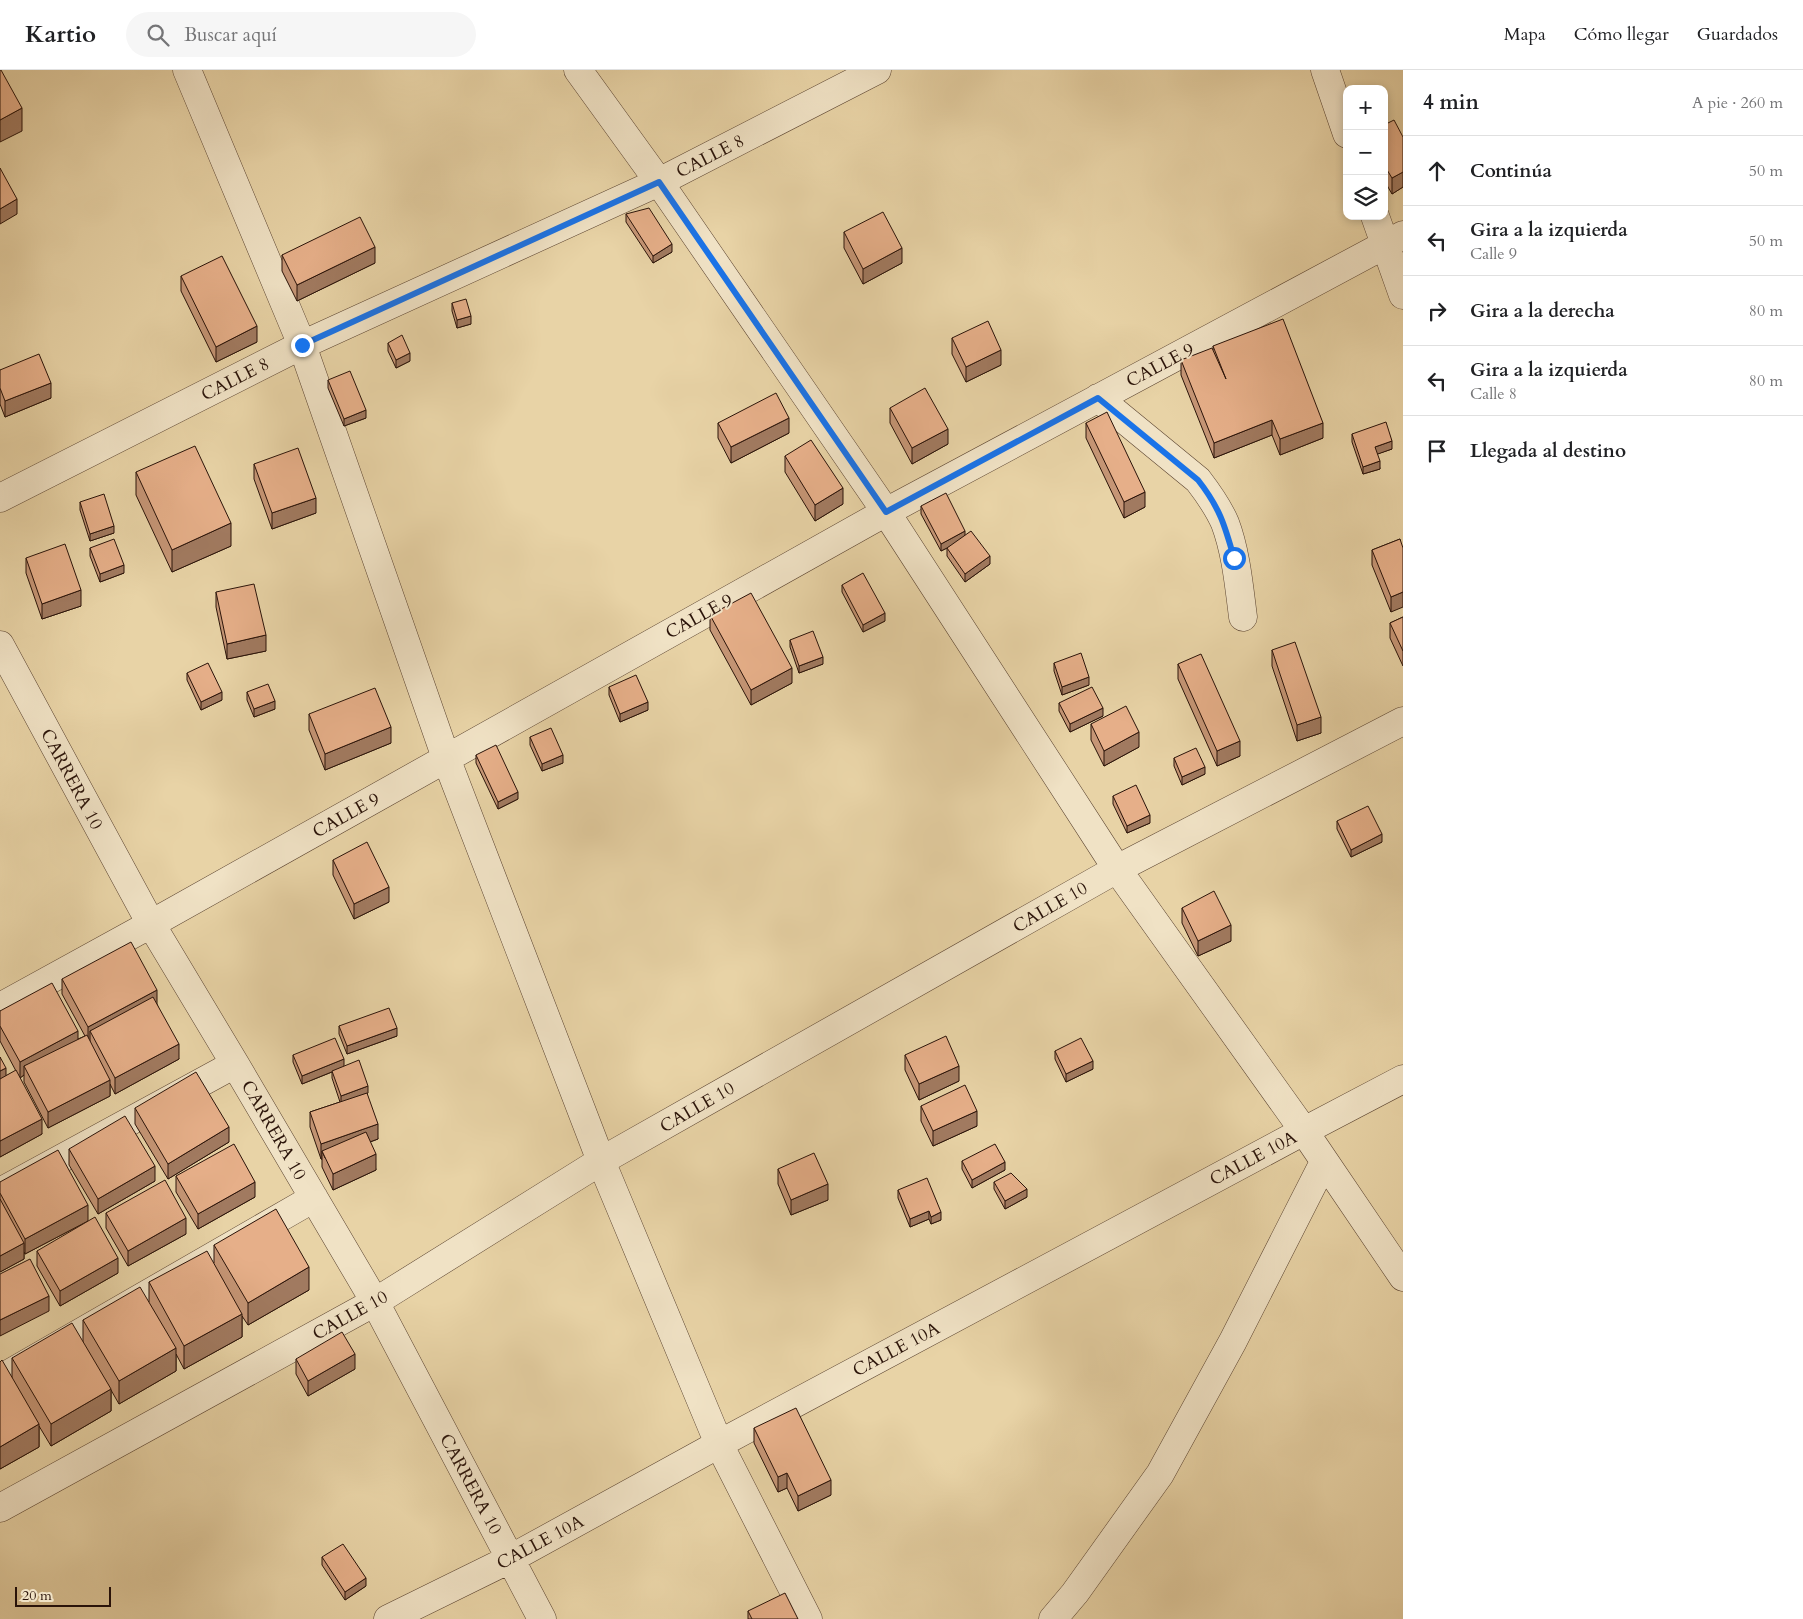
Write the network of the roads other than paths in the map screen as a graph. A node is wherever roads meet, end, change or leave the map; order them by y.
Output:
1 (187, 70) edge
2 (578, 70) edge
3 (877, 70) edge
4 (1325, 70) edge
5 (1346, 130) edge
6 (659, 182) junction
7 (1378, 220) edge
8 (1394, 240) edge
9 (1403, 295) edge
10 (302, 345) junction
11 (1098, 398) junction
12 (0, 498) edge
13 (886, 512) junction
14 (1243, 617) dead end
15 (0, 645) edge
16 (1403, 721) edge
17 (446, 758) junction
18 (1117, 869) junction
19 (151, 924) junction
20 (0, 1007) edge
21 (235, 1064) junction
22 (1403, 1079) edge
23 (1304, 1131) junction
24 (601, 1161) junction
25 (1324, 1162) junction
26 (0, 1192) edge
27 (314, 1198) junction
28 (1403, 1277) edge
29 (375, 1302) junction
30 (0, 1379) edge
31 (719, 1444) junction
32 (0, 1508) edge
33 (510, 1559) junction
34 (388, 1619) edge
35 (542, 1619) edge
36 (808, 1619) edge
37 (1053, 1619) edge

1 - 10 street
2 - 6 street
3 - 6 street, CALLE 8
4 - 5 street
6 - 10 street, CALLE 8
6 - 13 street
7 - 8 street
8 - 9 street
8 - 11 street, CALLE 9
10 - 12 street, CALLE 8
10 - 17 street
11 - 13 street, CALLE 9
11 - 14 street
13 - 17 street, CALLE 9
13 - 18 street
15 - 19 street, CARRERA 10
16 - 18 street, CALLE 10
17 - 19 street, CALLE 9
17 - 24 street
18 - 23 street
18 - 24 street, CALLE 10
19 - 20 street, CALLE 9
19 - 21 street, CARRERA 10
21 - 26 street
21 - 27 street, CARRERA 10
22 - 23 street, CALLE 10A
23 - 25 street
23 - 31 street, CALLE 10A
24 - 29 street, CALLE 10
24 - 31 street
25 - 28 street
25 - 37 street
27 - 29 street, CARRERA 10
27 - 30 street
29 - 32 street, CALLE 10
29 - 33 street, CARRERA 10
31 - 33 street, CALLE 10A
31 - 36 street
33 - 34 street, CALLE 10A
33 - 35 street, CARRERA 10

